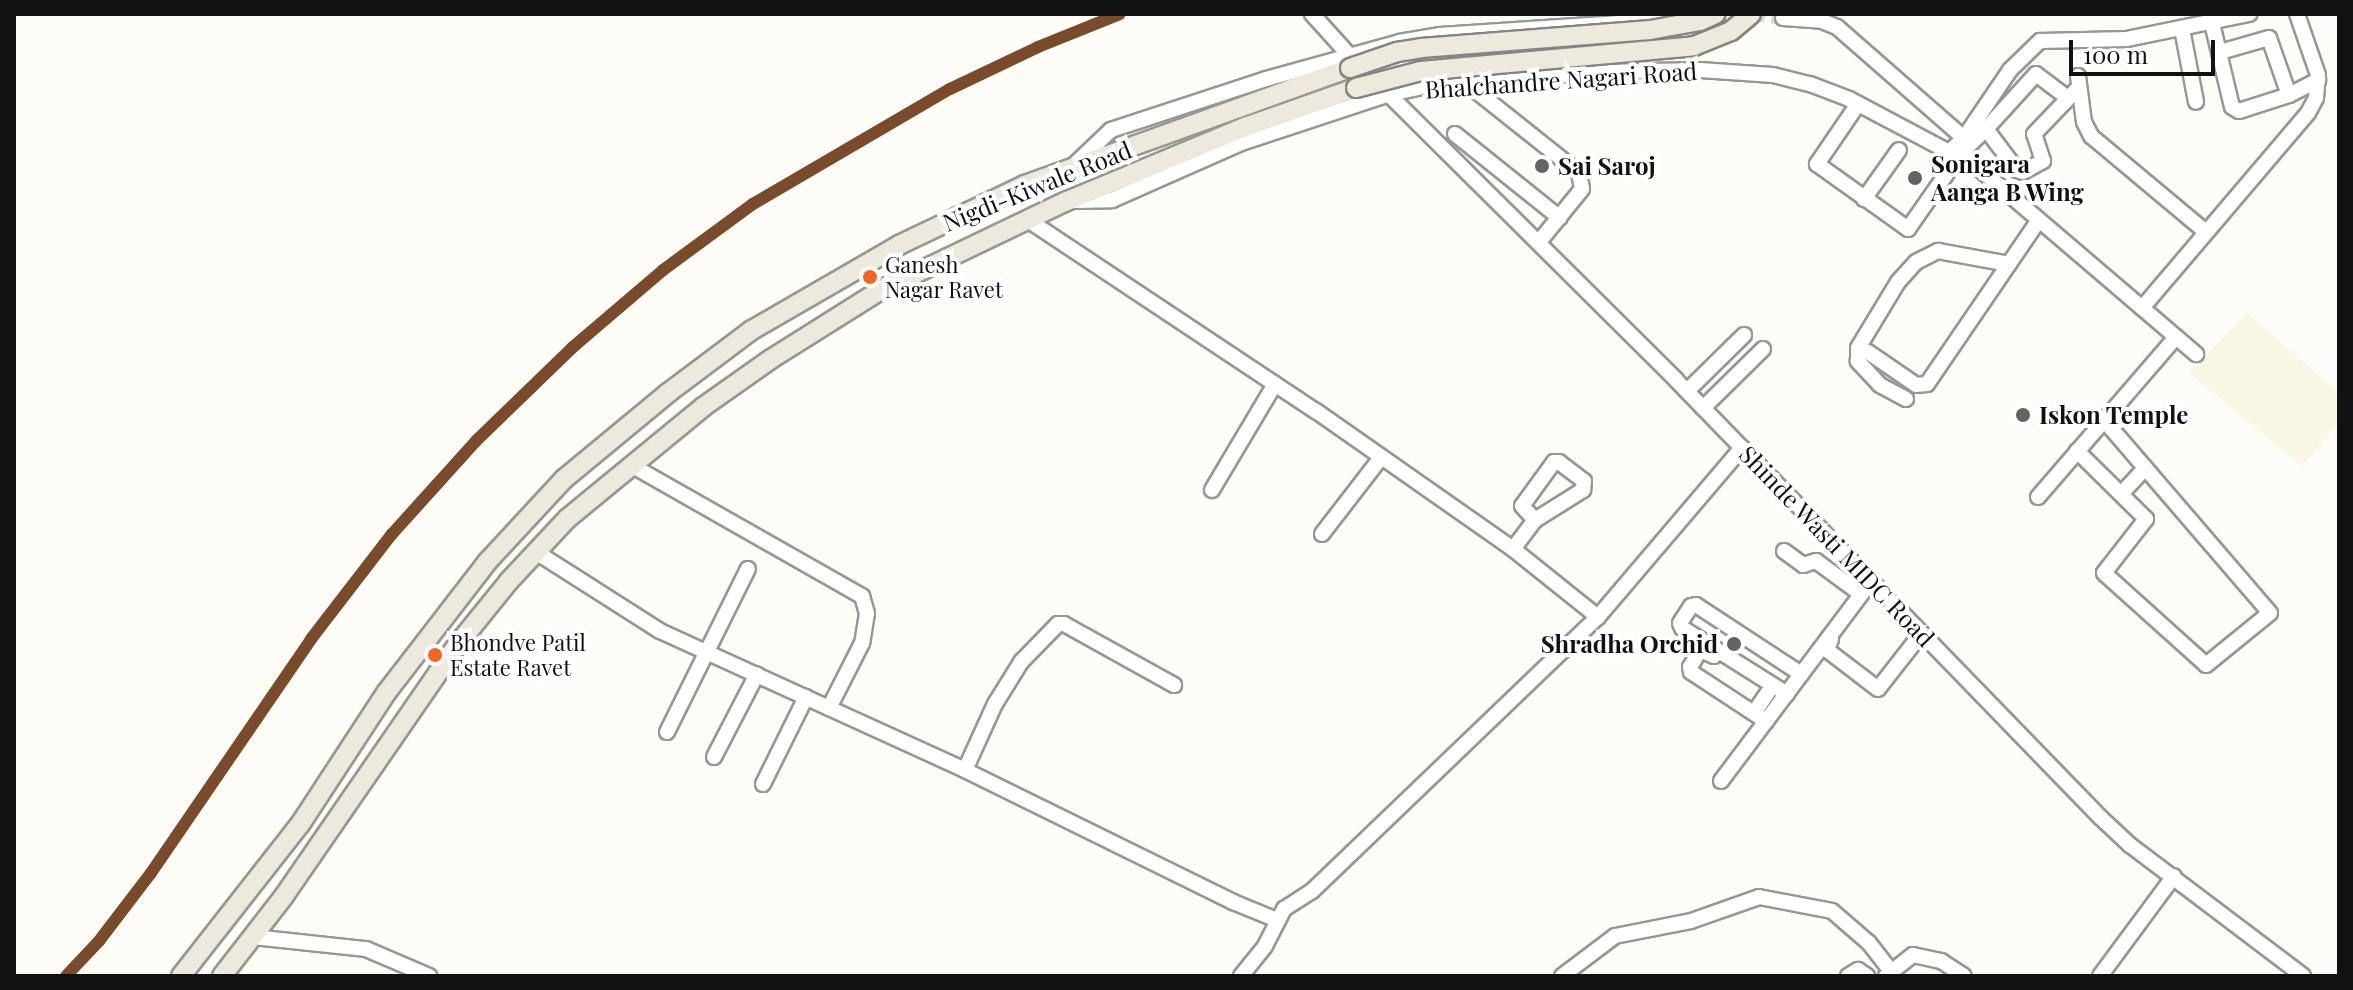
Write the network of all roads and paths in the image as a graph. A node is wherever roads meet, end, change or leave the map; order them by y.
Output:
1 (1312, 14) edge
2 (1682, 14) edge
3 (1716, 14) edge
4 (1751, 14) edge
5 (2249, 14) edge
6 (2297, 14) edge
7 (1783, 18) dead end
8 (2212, 23) junction
9 (2182, 29) junction
10 (2220, 52) junction
11 (1349, 55) junction
12 (2318, 80) junction
13 (1466, 83) junction
14 (2075, 86) junction
15 (1390, 94) junction
16 (2289, 95) junction
17 (2196, 102) dead end
18 (1858, 104) junction
19 (1986, 129) junction
20 (1455, 134) dead end
21 (1960, 146) junction
22 (1899, 150) dead end
23 (1068, 171) junction
24 (1864, 199) junction
25 (1067, 201) junction
26 (1560, 218) junction
27 (1028, 220) junction
28 (2038, 221) junction
29 (2206, 232) junction
30 (1539, 242) junction
31 (2009, 264) junction
32 (2142, 308) junction
33 (1744, 335) dead end
34 (2176, 337) junction
35 (1763, 349) dead end
36 (1868, 352) dead end
37 (2196, 354) dead end
38 (1699, 380) junction
39 (1275, 384) junction
40 (1687, 391) junction
41 (1715, 396) junction
42 (1906, 399) dead end
43 (1703, 408) junction
44 (2104, 420) junction
45 (1742, 448) junction
46 (2077, 451) junction
47 (1380, 459) junction
48 (631, 465) junction
49 (2145, 468) junction
50 (1212, 490) dead end
51 (2121, 494) junction
52 (2038, 497) dead end
53 (1535, 520) junction
54 (1322, 534) dead end
55 (1513, 549) junction
56 (1784, 551) dead end
57 (536, 552) junction
58 (748, 569) dead end
59 (1873, 583) junction
60 (1861, 594) junction
61 (1598, 617) junction
62 (1921, 634) junction
63 (706, 651) junction
64 (1787, 664) junction
65 (757, 674) junction
66 (1801, 674) junction
67 (1174, 685) dead end
68 (1777, 693) junction
69 (806, 697) junction
70 (829, 708) junction
71 (1760, 717) junction
72 (667, 732) dead end
73 (714, 757) dead end
74 (965, 770) junction
75 (1721, 781) dead end
76 (763, 784) dead end
77 (2174, 876) junction
78 (1277, 920) junction
79 (253, 937) junction
80 (1889, 973) edge
81 (226, 975) edge
82 (181, 976) edge
83 (429, 976) edge
84 (1241, 976) edge
85 (1562, 976) edge
86 (1848, 976) edge
87 (1867, 976) edge
88 (1964, 976) edge
89 (2100, 976) edge
90 (2303, 976) edge

1 - 11 street, Shinde Wasti MIDC Road
2 - 11 street
3 - 23 main road, Nigdi-Kiwale Road, bridge
4 - 25 main road, Nigdi-Kiwale Road, bridge
5 - 8 street
6 - 12 street
7 - 21 street
8 - 9 street
8 - 10 street
9 - 17 street
9 - 21 street
10 - 16 street
10 - 16 street
11 - 15 street, Shinde Wasti MIDC Road
11 - 23 street
12 - 16 street
12 - 29 street
13 - 15 street, Bhalchandre Nagari Road
13 - 18 street, Bhalchandre Nagari Road
13 - 26 street
14 - 19 street
14 - 19 street
14 - 29 street
15 - 25 street, Bhalchandre Nagari Road
15 - 30 street, Shinde Wasti MIDC Road
18 - 21 street, Bhalchandre Nagari Road
18 - 24 street
19 - 21 street
20 - 26 street
21 - 24 street
21 - 28 street
22 - 24 street
23 - 82 main road, Nigdi-Kiwale Road
25 - 27 main road, Nigdi-Kiwale Road
26 - 30 street
27 - 39 street
27 - 48 main road, Nigdi-Kiwale Road
28 - 31 street
28 - 32 street
29 - 32 street
30 - 40 street, Shinde Wasti MIDC Road
31 - 36 street
31 - 42 street
32 - 34 street
33 - 38 street
34 - 37 street
34 - 44 street
35 - 41 street
38 - 40 street
38 - 41 street
39 - 47 street
39 - 50 street
40 - 43 street, Shinde Wasti MIDC Road
41 - 43 street
43 - 45 street, Shinde Wasti MIDC Road
44 - 46 street
44 - 49 street
45 - 59 street, Shinde Wasti MIDC Road
45 - 61 street
46 - 51 street
46 - 52 street
47 - 54 street
47 - 55 street
48 - 57 main road, Nigdi-Kiwale Road
48 - 70 street
49 - 51 street
49 - 51 street
53 - 53 street
53 - 55 street
55 - 61 street
56 - 60 street
57 - 63 street
57 - 79 main road, Nigdi-Kiwale Road
58 - 63 street
59 - 60 street
59 - 62 street, Shinde Wasti MIDC Road
59 - 62 street
60 - 66 street
61 - 78 street
62 - 77 street, Shinde Wasti MIDC Road
63 - 65 street
63 - 72 street
64 - 66 street
64 - 68 street
64 - 68 street
65 - 69 street
65 - 73 street
66 - 68 street
67 - 74 street
68 - 71 street
68 - 71 street
69 - 70 street
69 - 76 street
70 - 74 street
71 - 75 street
74 - 78 street
77 - 89 street
77 - 90 street, Shinde Wasti MIDC Road
78 - 84 street
79 - 81 main road, Nigdi-Kiwale Road
79 - 83 street
80 - 85 street
80 - 88 street
86 - 87 street

